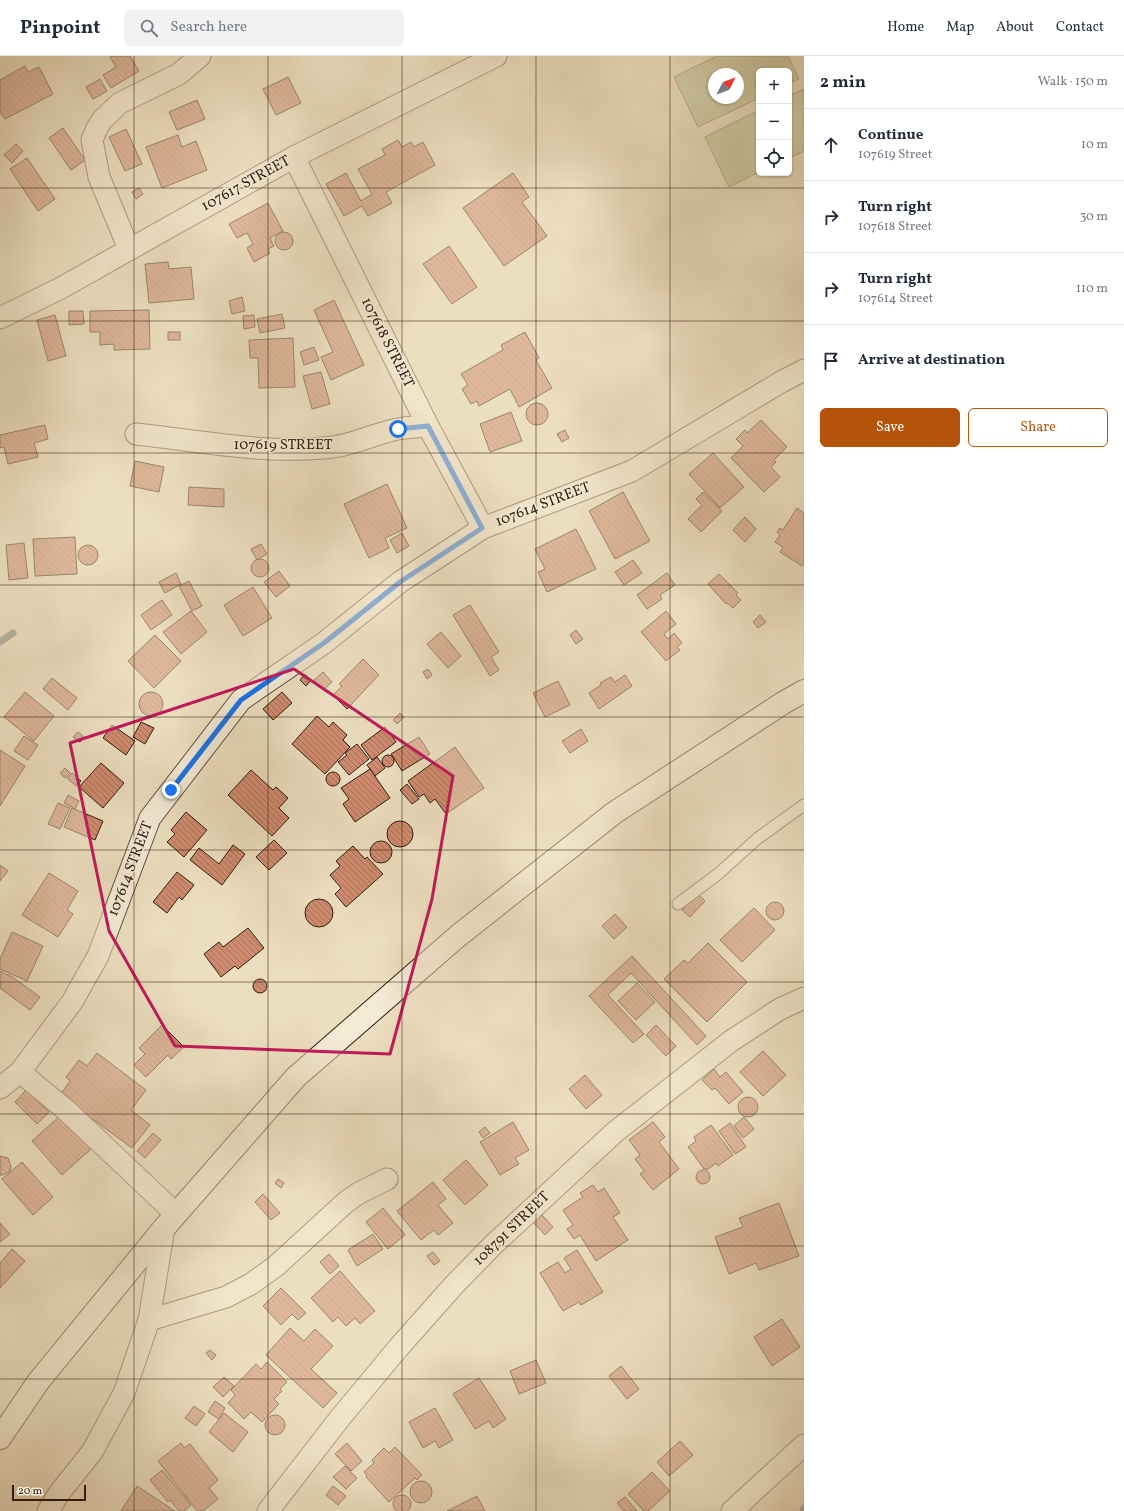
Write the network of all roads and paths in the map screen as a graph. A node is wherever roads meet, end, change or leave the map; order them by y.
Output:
1 (200, 56) edge
2 (496, 56) edge
3 (294, 157) junction
4 (129, 249) junction
5 (0, 318) edge
6 (804, 370) edge
7 (428, 426) junction
8 (136, 434) dead end
9 (482, 528) junction
10 (804, 691) edge
11 (804, 805) edge
12 (678, 904) dead end
13 (804, 998) edge
14 (20, 1072) junction
15 (0, 1088) edge
16 (387, 1179) dead end
17 (170, 1221) junction
18 (149, 1320) junction
19 (0, 1438) edge
20 (804, 1445) edge
21 (48, 1511) edge
22 (268, 1511) edge
23 (732, 1511) edge

1 - 4 street
2 - 3 street, 107617 STREET
3 - 4 street, 107617 STREET
3 - 7 street, 107618 STREET
4 - 5 street, 107617 STREET
6 - 9 street, 107614 STREET
7 - 8 street, 107619 STREET
7 - 9 street, 107618 STREET
9 - 14 street, 107614 STREET
10 - 17 main road
11 - 12 lane
13 - 22 street, 108791 STREET
14 - 15 street, 107614 STREET
14 - 17 street
16 - 18 street
17 - 18 street
17 - 19 main road
18 - 21 street
20 - 23 street

